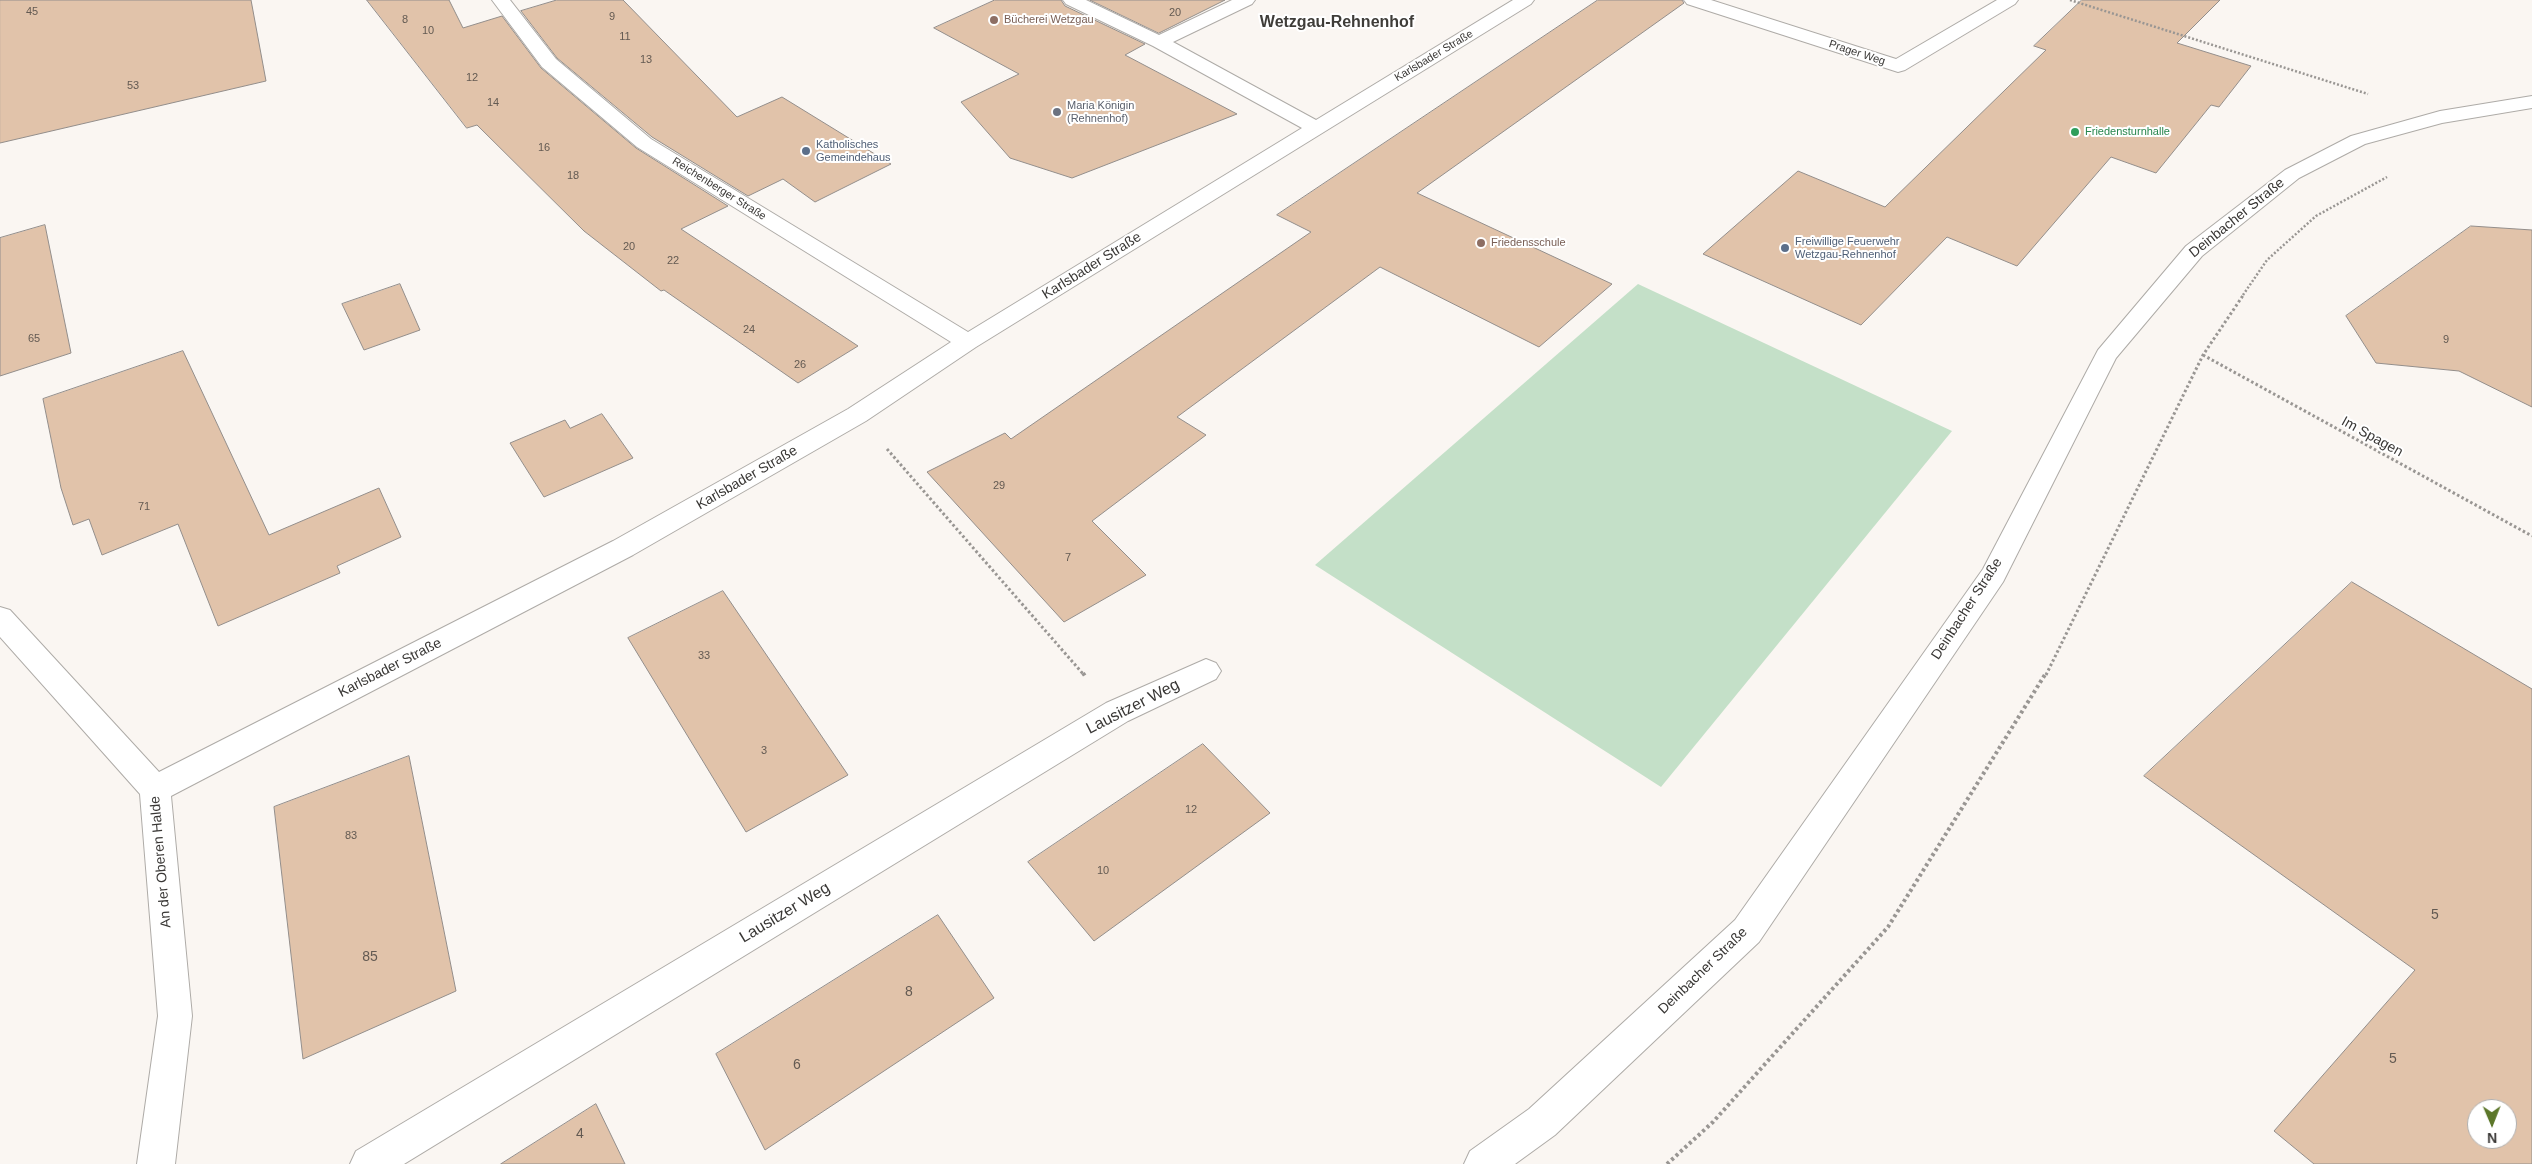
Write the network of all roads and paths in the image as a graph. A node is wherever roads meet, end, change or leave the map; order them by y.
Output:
1 (500, 0) edge
2 (1072, 0) edge
3 (1246, 0) edge
4 (1525, 0) edge
5 (1692, 0) edge
6 (2009, 0) edge
7 (2070, 0) edge
8 (1159, 42) junction
9 (2532, 102) edge
10 (2440, 117) junction
11 (2412, 124) junction
12 (1316, 128) junction
13 (968, 342) junction
14 (2203, 355) junction
15 (857, 415) junction
16 (2532, 536) edge
17 (0, 618) edge
18 (1206, 671) dead end
19 (1117, 712) junction
20 (155, 789) junction
21 (156, 1164) edge
22 (369, 1164) edge
23 (1483, 1164) edge
24 (1667, 1164) edge

1 - 13 street, Reichenberger Straße
2 - 8 street
3 - 8 street
4 - 12 street, Karlsbader Straße
5 - 6 street, Prager Weg
7 - 10 path
8 - 12 street
9 - 10 street, Deinbacher Straße
10 - 11 street, Deinbacher Straße
11 - 14 path
11 - 23 street, Deinbacher Straße
12 - 13 street, Karlsbader Straße
13 - 15 street, Karlsbader Straße
14 - 16 path, Im Spagen
14 - 24 path
15 - 19 path
15 - 20 street, Karlsbader Straße
17 - 20 street, An der Oberen Halde
18 - 19 street, Lausitzer Weg
19 - 22 street, Lausitzer Weg
20 - 21 street, An der Oberen Halde

